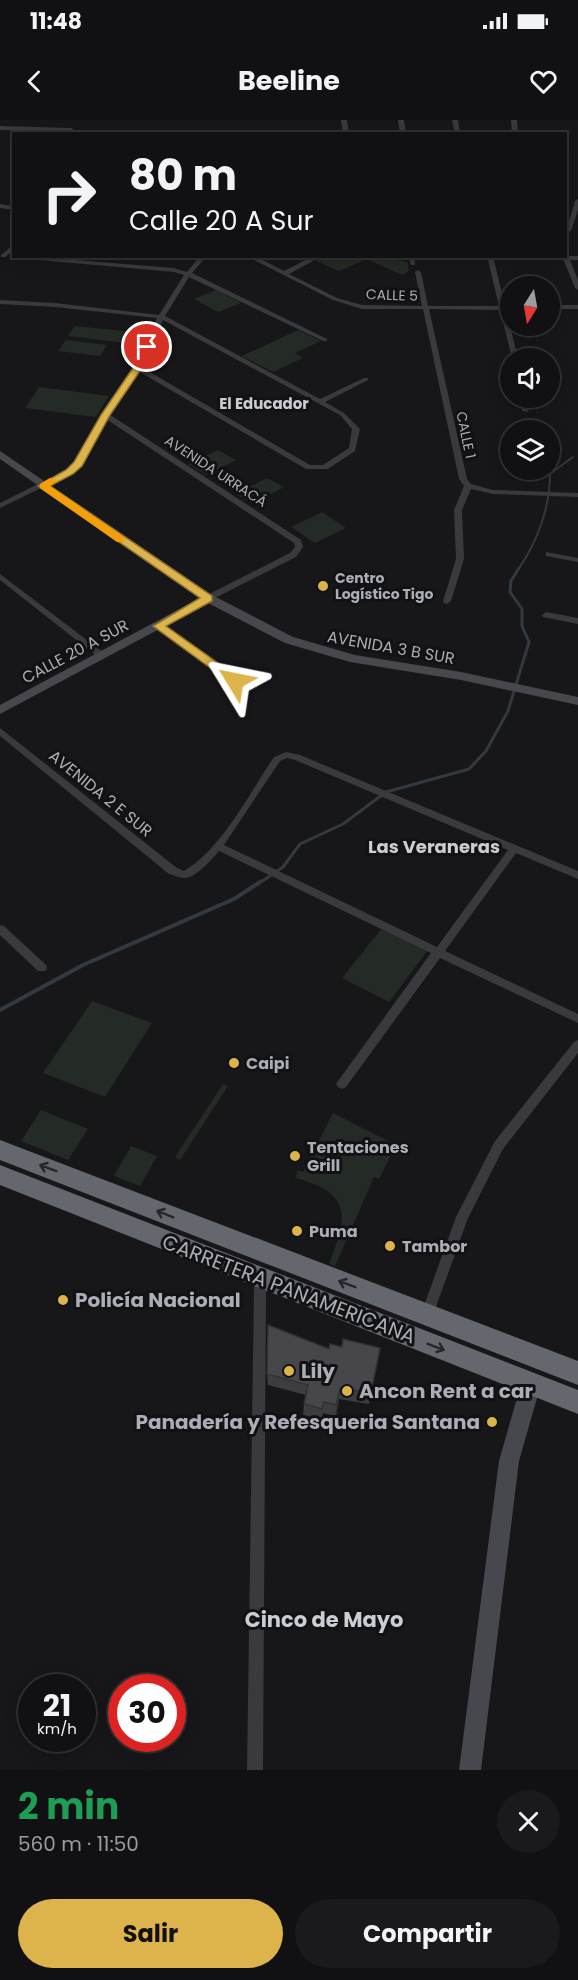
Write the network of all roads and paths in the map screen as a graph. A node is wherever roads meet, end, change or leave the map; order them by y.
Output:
1 (0, 128) edge
2 (70, 130) dead end
3 (578, 201) edge
4 (568, 231) dead end
5 (71, 258) edge
6 (135, 258) edge
7 (202, 258) edge
8 (253, 258) edge
9 (315, 258) edge
10 (412, 258) edge
11 (491, 258) edge
12 (566, 258) edge
13 (413, 264) dead end
14 (131, 265) junction
15 (418, 272) dead end
16 (286, 273) junction
17 (188, 274) junction
18 (500, 287) edge
19 (578, 288) edge
20 (0, 302) edge
21 (578, 306) edge
22 (560, 307) edge
23 (426, 308) junction
24 (500, 308) edge
25 (161, 317) junction
26 (325, 340) dead end
27 (137, 368) junction
28 (366, 380) dead end
29 (320, 402) junction
30 (525, 408) edge
31 (526, 411) dead end
32 (105, 415) junction
33 (0, 454) edge
34 (43, 486) junction
35 (468, 486) junction
36 (578, 495) edge
37 (0, 506) edge
38 (549, 554) dead end
39 (293, 555) joint
40 (578, 560) edge
41 (0, 576) edge
42 (208, 598) junction
43 (447, 601) dead end
44 (546, 615) dead end
45 (578, 621) edge
46 (158, 626) junction
47 (101, 655) junction
48 (235, 681) dead end
49 (578, 701) edge
50 (0, 710) edge
51 (0, 731) edge
52 (217, 846) junction
53 (513, 850) junction
54 (578, 875) edge
55 (0, 928) edge
56 (440, 952) junction
57 (42, 968) dead end
58 (578, 1019) edge
59 (578, 1045) edge
60 (342, 1084) dead end
61 (0, 1150) edge
62 (0, 1175) edge
63 (262, 1278) junction
64 (382, 1297) junction
65 (427, 1314) junction
66 (578, 1373) edge
67 (531, 1384) junction
68 (578, 1386) edge
69 (578, 1402) edge
70 (255, 1770) edge
71 (470, 1770) edge

1 - 2 street
3 - 4 street
5 - 14 street
6 - 14 street
7 - 17 street
8 - 16 street, CALLE 5
9 - 16 street
10 - 13 street
11 - 18 street
12 - 19 street
14 - 17 street
15 - 23 street, CALLE 1
16 - 23 street, CALLE 5
17 - 25 street
17 - 26 street
20 - 25 street
21 - 22 street
23 - 24 street, CALLE 5
23 - 35 street, CALLE 1
25 - 27 street
25 - 29 street
27 - 29 street
27 - 32 street
28 - 29 street
30 - 31 street
32 - 34 street
32 - 39 street, AVENIDA URRACÁ
33 - 34 street, AVENIDA 3 B SUR
34 - 37 street
34 - 42 street, AVENIDA 3 B SUR
35 - 36 street
35 - 43 street
38 - 40 street
39 - 42 street, CALLE 20 A SUR
41 - 47 street
42 - 46 street, CALLE 20 A SUR
42 - 49 street, AVENIDA 3 B SUR
44 - 45 street
46 - 47 street, CALLE 20 A SUR
46 - 48 street
47 - 50 street, CALLE 20 A SUR
51 - 52 street, AVENIDA 2 E SUR
52 - 53 street
52 - 56 street
53 - 54 street
53 - 56 street
55 - 57 street
56 - 58 street
56 - 60 street
59 - 65 street
64 -> 61 highway, CARRETERA PANAMERICANA
62 - 63 highway, CARRETERA PANAMERICANA
63 -> 67 highway, CARRETERA PANAMERICANA
63 - 70 street
64 - 65 highway, CARRETERA PANAMERICANA
64 - 67 highway
65 - 66 highway, CARRETERA PANAMERICANA
67 - 68 highway
67 - 69 highway, CARRETERA PANAMERICANA
67 - 71 street

